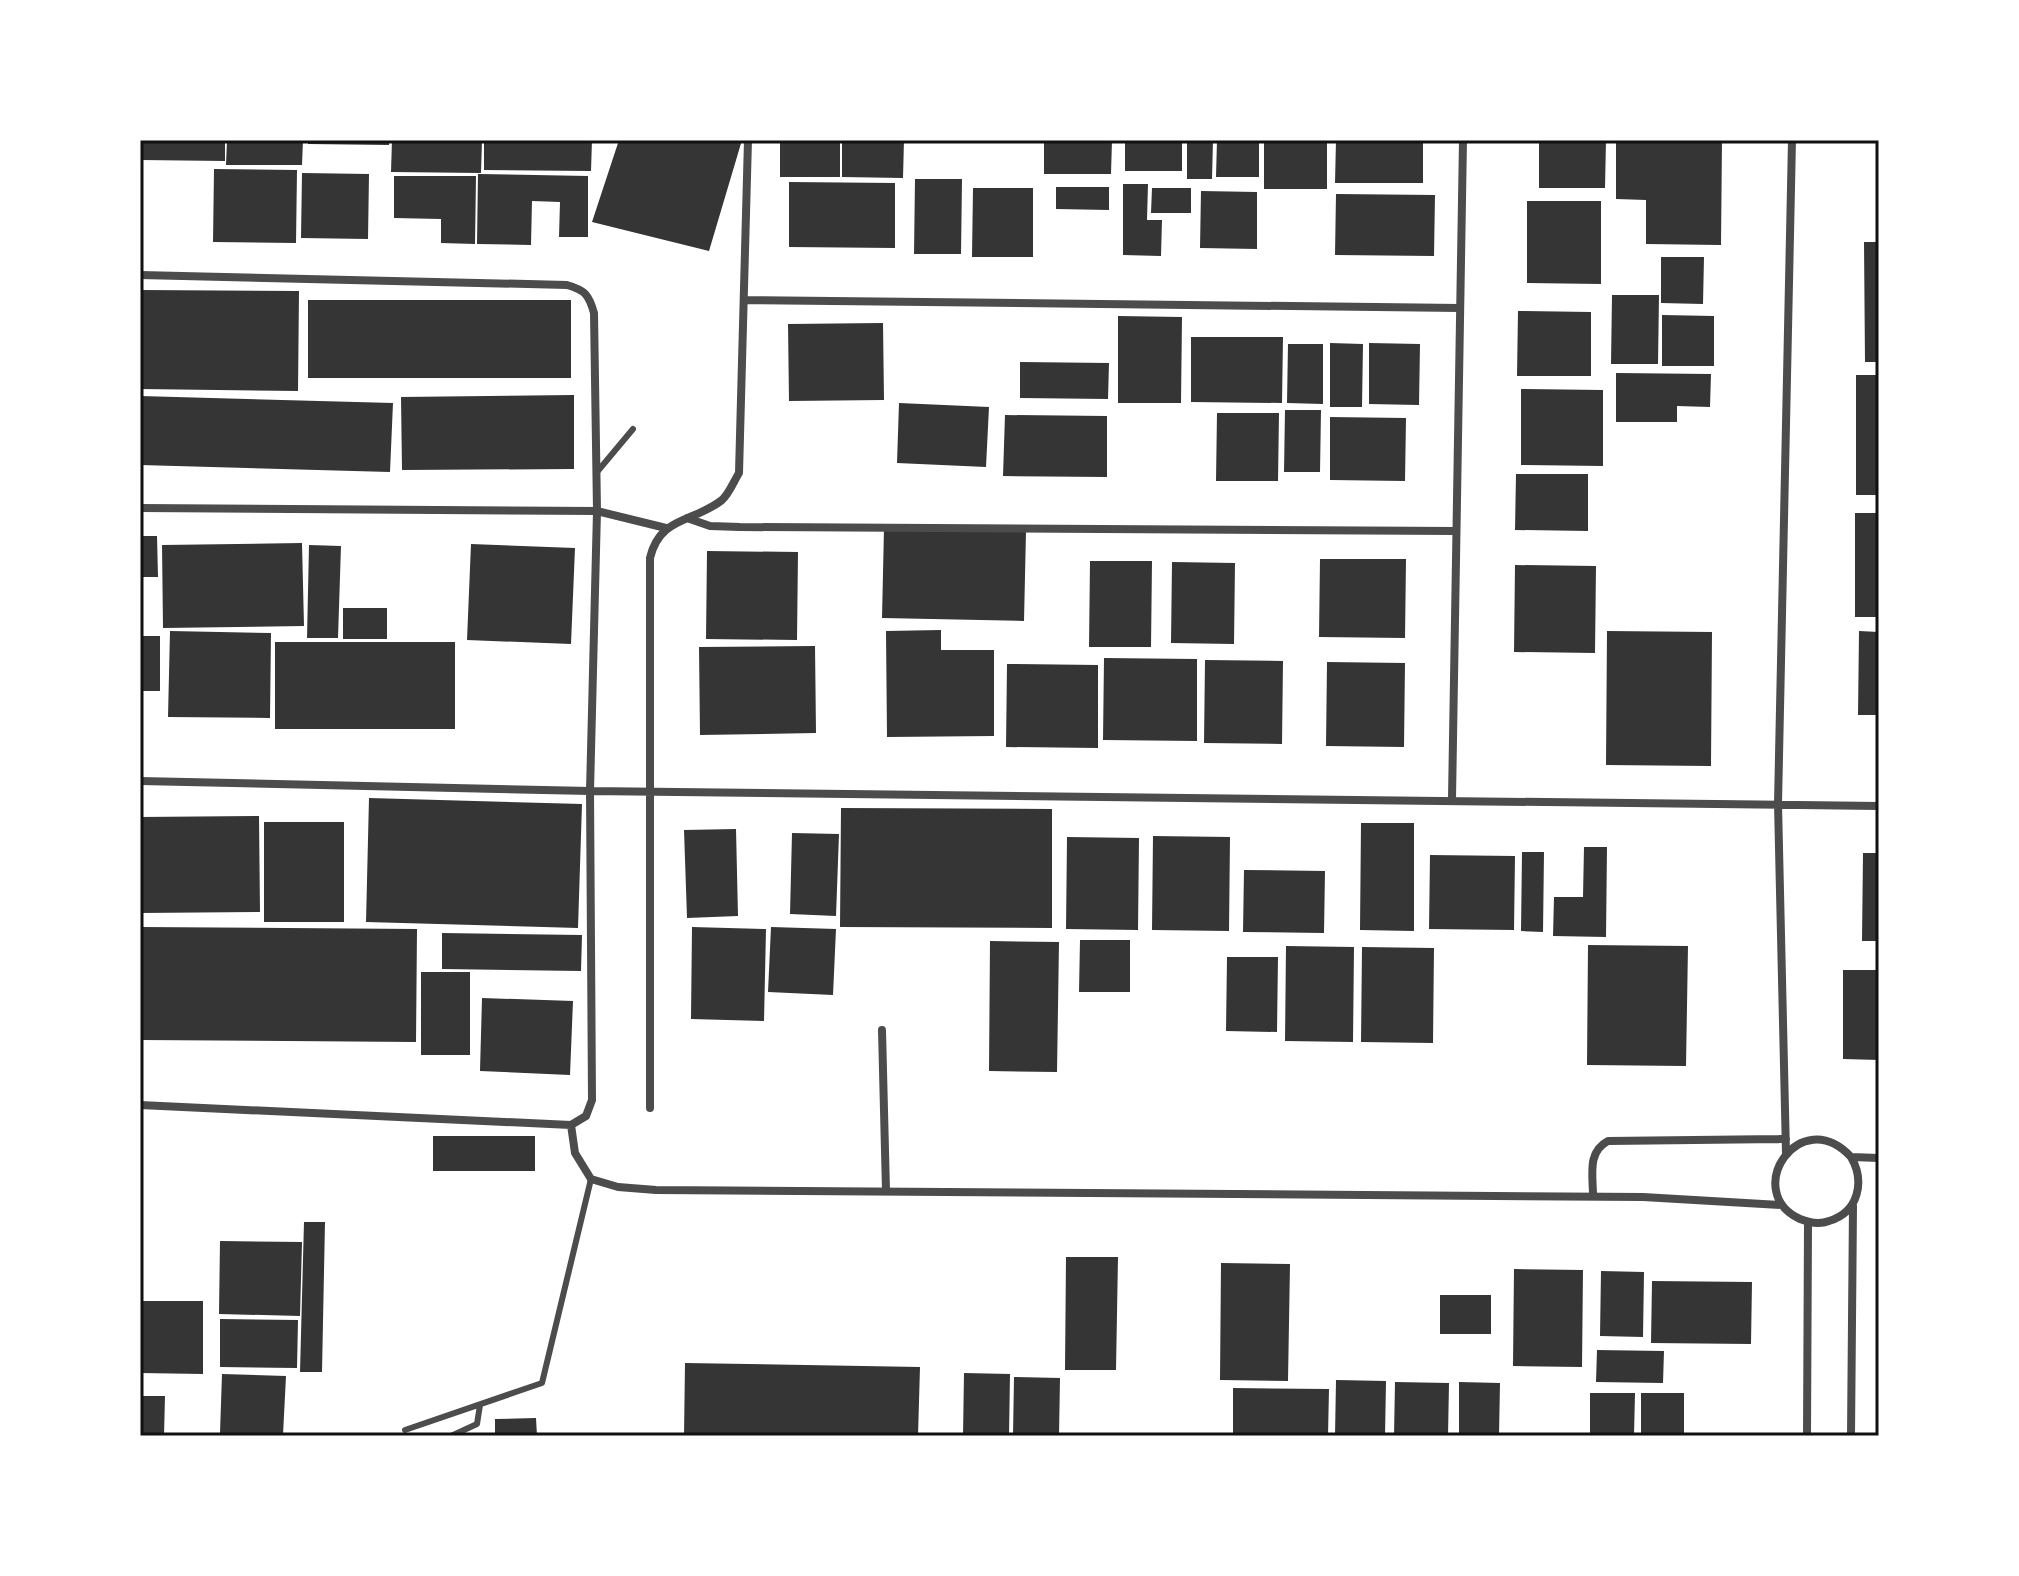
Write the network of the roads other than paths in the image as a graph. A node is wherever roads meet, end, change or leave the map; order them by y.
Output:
1 (748, 140) edge
2 (1463, 140) edge
3 (1792, 140) edge
4 (140, 275) edge
5 (745, 300) junction
6 (1460, 308) junction
7 (633, 429) dead end
8 (597, 472) junction
9 (140, 508) edge
10 (597, 511) junction
11 (687, 518) junction
12 (666, 528) junction
13 (1456, 531) junction
14 (140, 781) edge
15 (590, 791) junction
16 (648, 791) junction
17 (1452, 799) junction
18 (1778, 804) junction
19 (1879, 806) edge
20 (882, 1030) dead end
21 (140, 1105) edge
22 (650, 1108) dead end
23 (571, 1125) junction
24 (1786, 1139) junction
25 (1786, 1153) junction
26 (1851, 1157) junction
27 (1879, 1158) edge
28 (591, 1179) junction
29 (886, 1191) junction
30 (1593, 1196) junction
31 (1782, 1205) junction
32 (1853, 1205) junction
33 (1808, 1223) junction
34 (480, 1405) junction
35 (405, 1430) dead end
36 (451, 1436) edge
37 (1807, 1436) edge
38 (1851, 1436) edge

1 - 5 street
2 - 6 street
3 - 18 street
4 - 8 street
5 - 6 street
5 - 11 street
6 - 13 street
7 - 8 lane
8 - 10 street
9 - 10 street
10 - 12 street
10 - 15 street
11 - 12 street
11 - 13 street
12 - 16 street
13 - 17 street
14 - 15 street
15 - 16 street
15 - 23 street
16 - 17 street
16 - 22 street
17 - 18 street
18 - 19 street
18 - 24 street
20 - 29 street
21 - 23 street
23 - 28 street
24 - 25 street
24 - 30 street
25 - 26 street
25 - 31 street
26 - 27 street
26 - 32 street
28 - 29 street
28 - 34 lane
29 - 30 street
30 - 31 street
31 - 33 street
32 - 33 street
32 - 38 street
33 - 37 street
34 - 35 lane
34 - 36 lane

